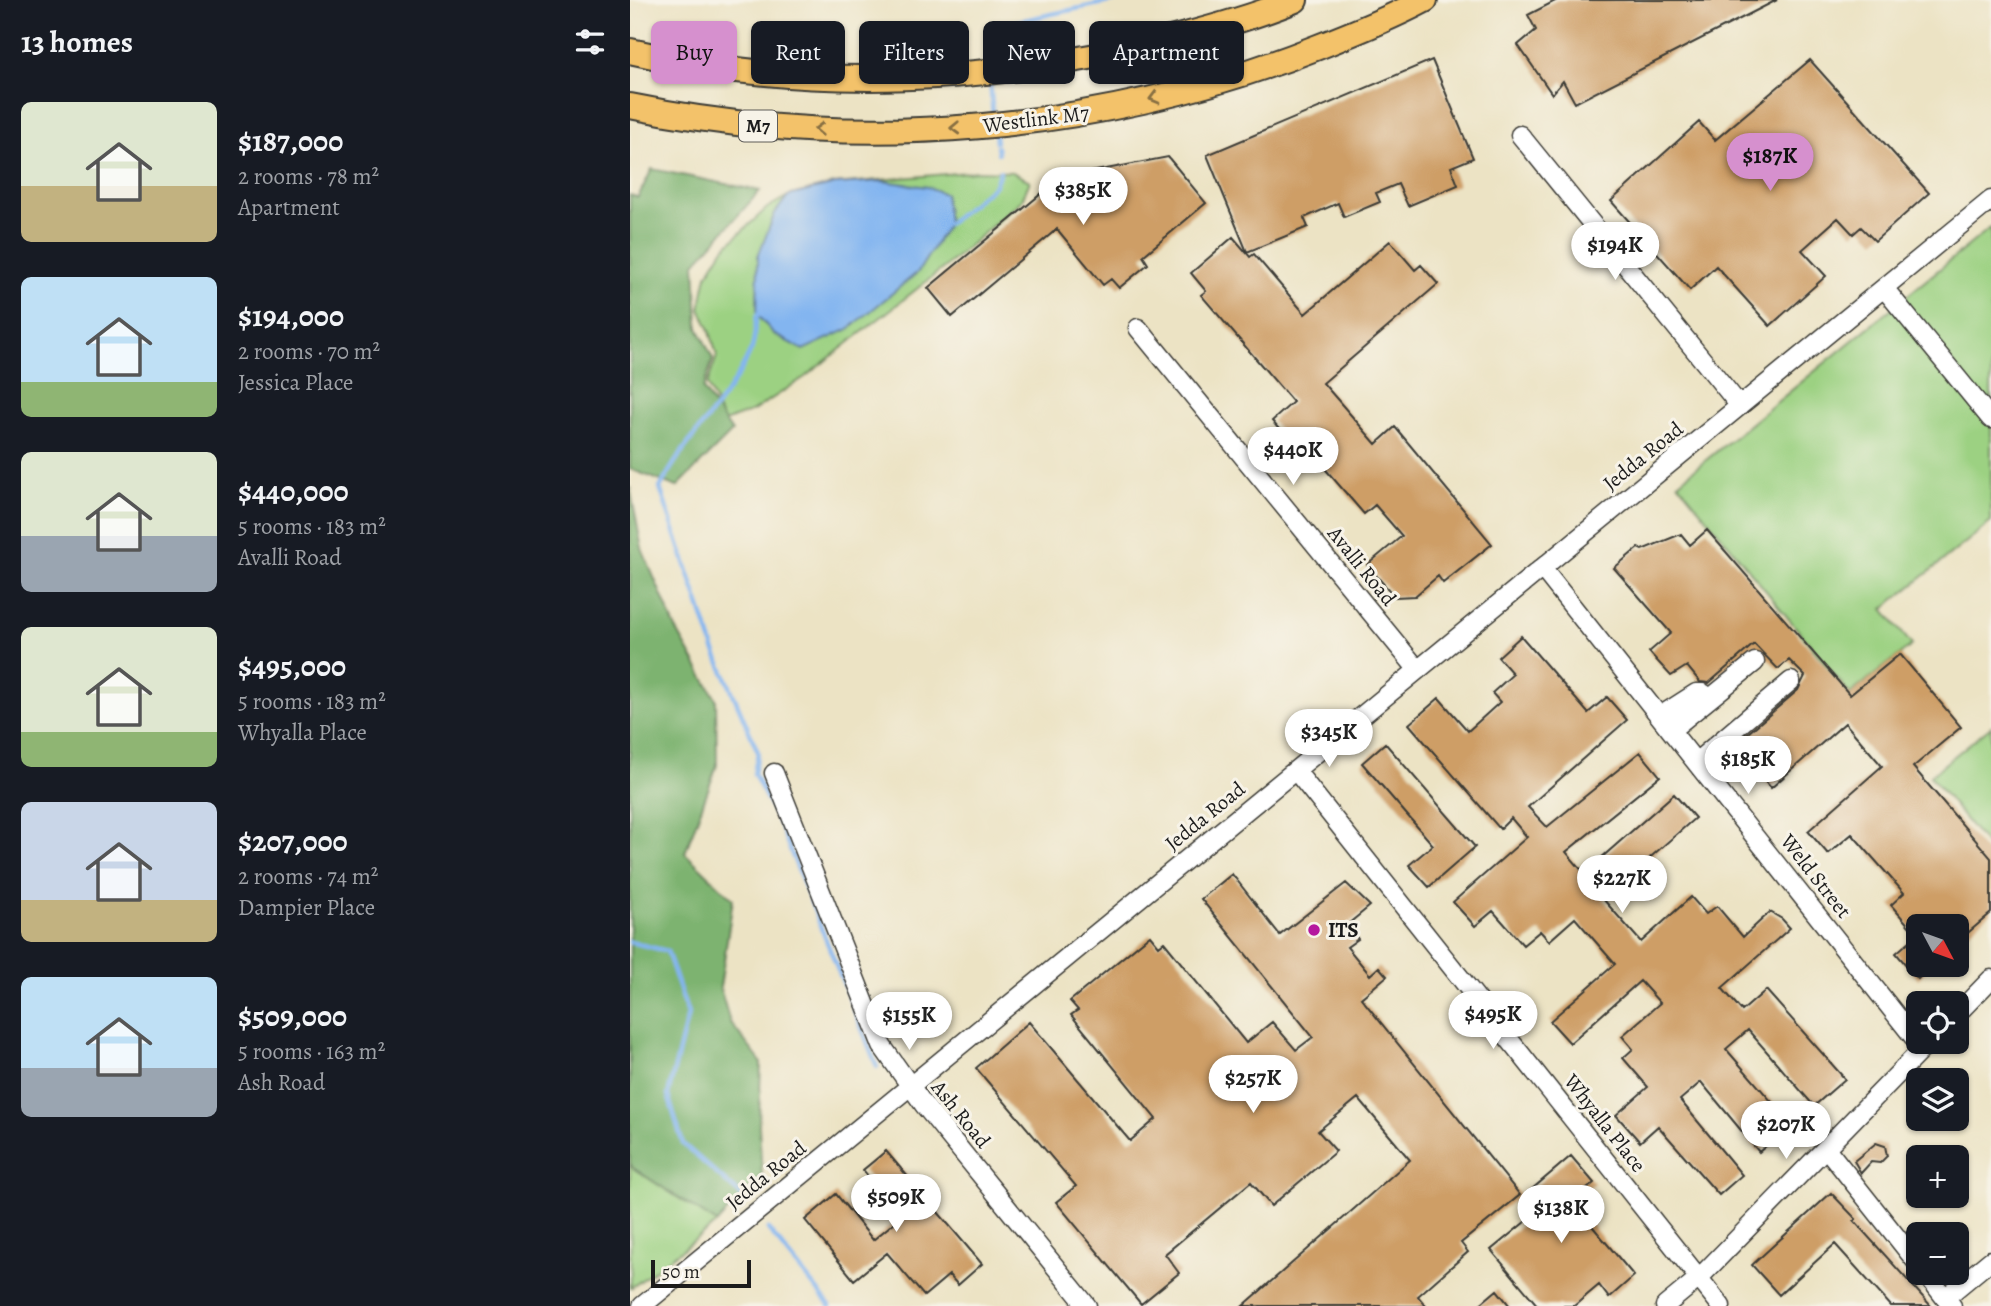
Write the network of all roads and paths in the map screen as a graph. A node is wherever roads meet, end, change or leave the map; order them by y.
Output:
1 (1273, 0) edge
2 (1295, 0) edge
3 (1425, 0) edge
4 (1447, 0) edge
5 (1228, 21) edge
6 (1234, 21) edge
7 (1358, 31) junction
8 (630, 51) edge
9 (1089, 58) edge
10 (630, 106) edge
11 (1520, 135) dead end
12 (1991, 200) edge
13 (1884, 288) junction
14 (1138, 328) dead end
15 (1740, 406) junction
16 (1991, 419) edge
17 (1542, 568) junction
18 (1755, 662) dead end
19 (1418, 670) junction
20 (1791, 681) dead end
21 (1665, 723) junction
22 (1696, 762) junction
23 (1296, 771) junction
24 (774, 773) dead end
25 (1991, 979) edge
26 (1969, 1002) edge
27 (1906, 1019) edge
28 (1918, 1054) edge
29 (909, 1086) junction
30 (1826, 1148) junction
31 (1906, 1249) edge
32 (1991, 1260) edge
33 (1699, 1278) junction
34 (1935, 1285) edge
35 (1949, 1302) edge
36 (642, 1306) edge
37 (1087, 1306) edge
38 (1665, 1306) edge
39 (1721, 1306) edge

1 - 5 highway
2 - 6 highway
3 - 7 highway, Westlink M7 / M7
4 - 7 highway
7 -> 10 highway, Westlink M7 / M7
8 - 9 highway
11 - 15 street
12 - 13 street, Jedda Road
13 - 15 street, Jedda Road
13 - 16 street
14 - 19 street, Avalli Road
15 - 17 street, Jedda Road
17 - 19 street, Jedda Road
17 - 21 street, Weld Street
18 - 21 street
19 - 23 street, Jedda Road
20 - 22 street
21 - 22 street, Weld Street
22 - 27 street, Weld Street
23 - 29 street, Jedda Road
23 - 33 street, Whyalla Place
24 - 29 street, Ash Road
25 - 26 street
28 - 30 street
29 - 36 street, Jedda Road
29 - 37 street, Ash Road
30 - 31 street
30 - 33 street
32 - 35 street
33 - 38 street
33 - 39 street, Whyalla Place
34 - 35 street

